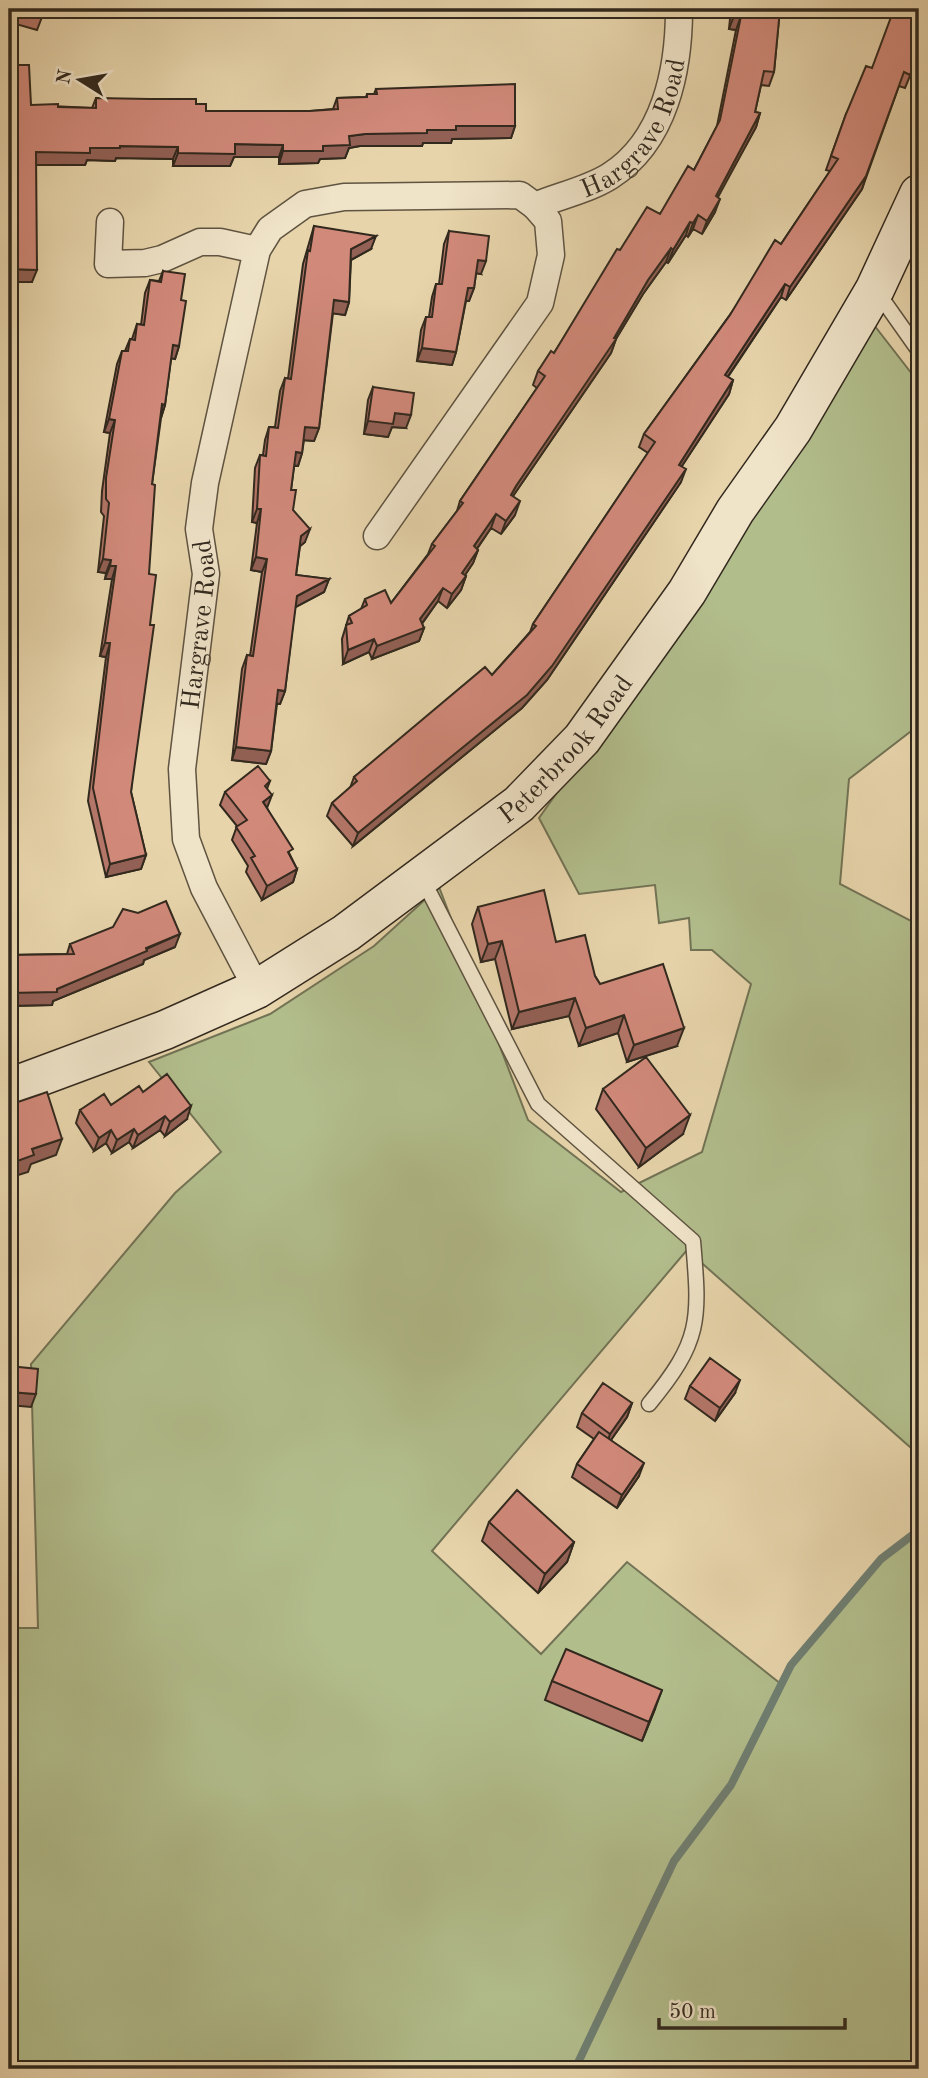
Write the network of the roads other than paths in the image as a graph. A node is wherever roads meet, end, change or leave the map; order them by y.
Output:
1 (679, 9) edge
2 (919, 194) edge
3 (534, 206) junction
4 (110, 222) dead end
5 (257, 250) junction
6 (875, 289) junction
7 (919, 351) edge
8 (377, 536) dead end
9 (422, 878) junction
10 (257, 989) junction
11 (9, 1088) edge
12 (649, 1404) dead end

1 - 3 street, Hargrave Road
2 - 6 street, Peterbrook Road
3 - 5 street, Hargrave Road
3 - 8 street, Hargrave Road
4 - 5 street
5 - 10 street, Hargrave Road
6 - 7 lane
6 - 9 street, Peterbrook Road
9 - 10 street, Peterbrook Road
9 - 12 lane
10 - 11 street, Peterbrook Road

